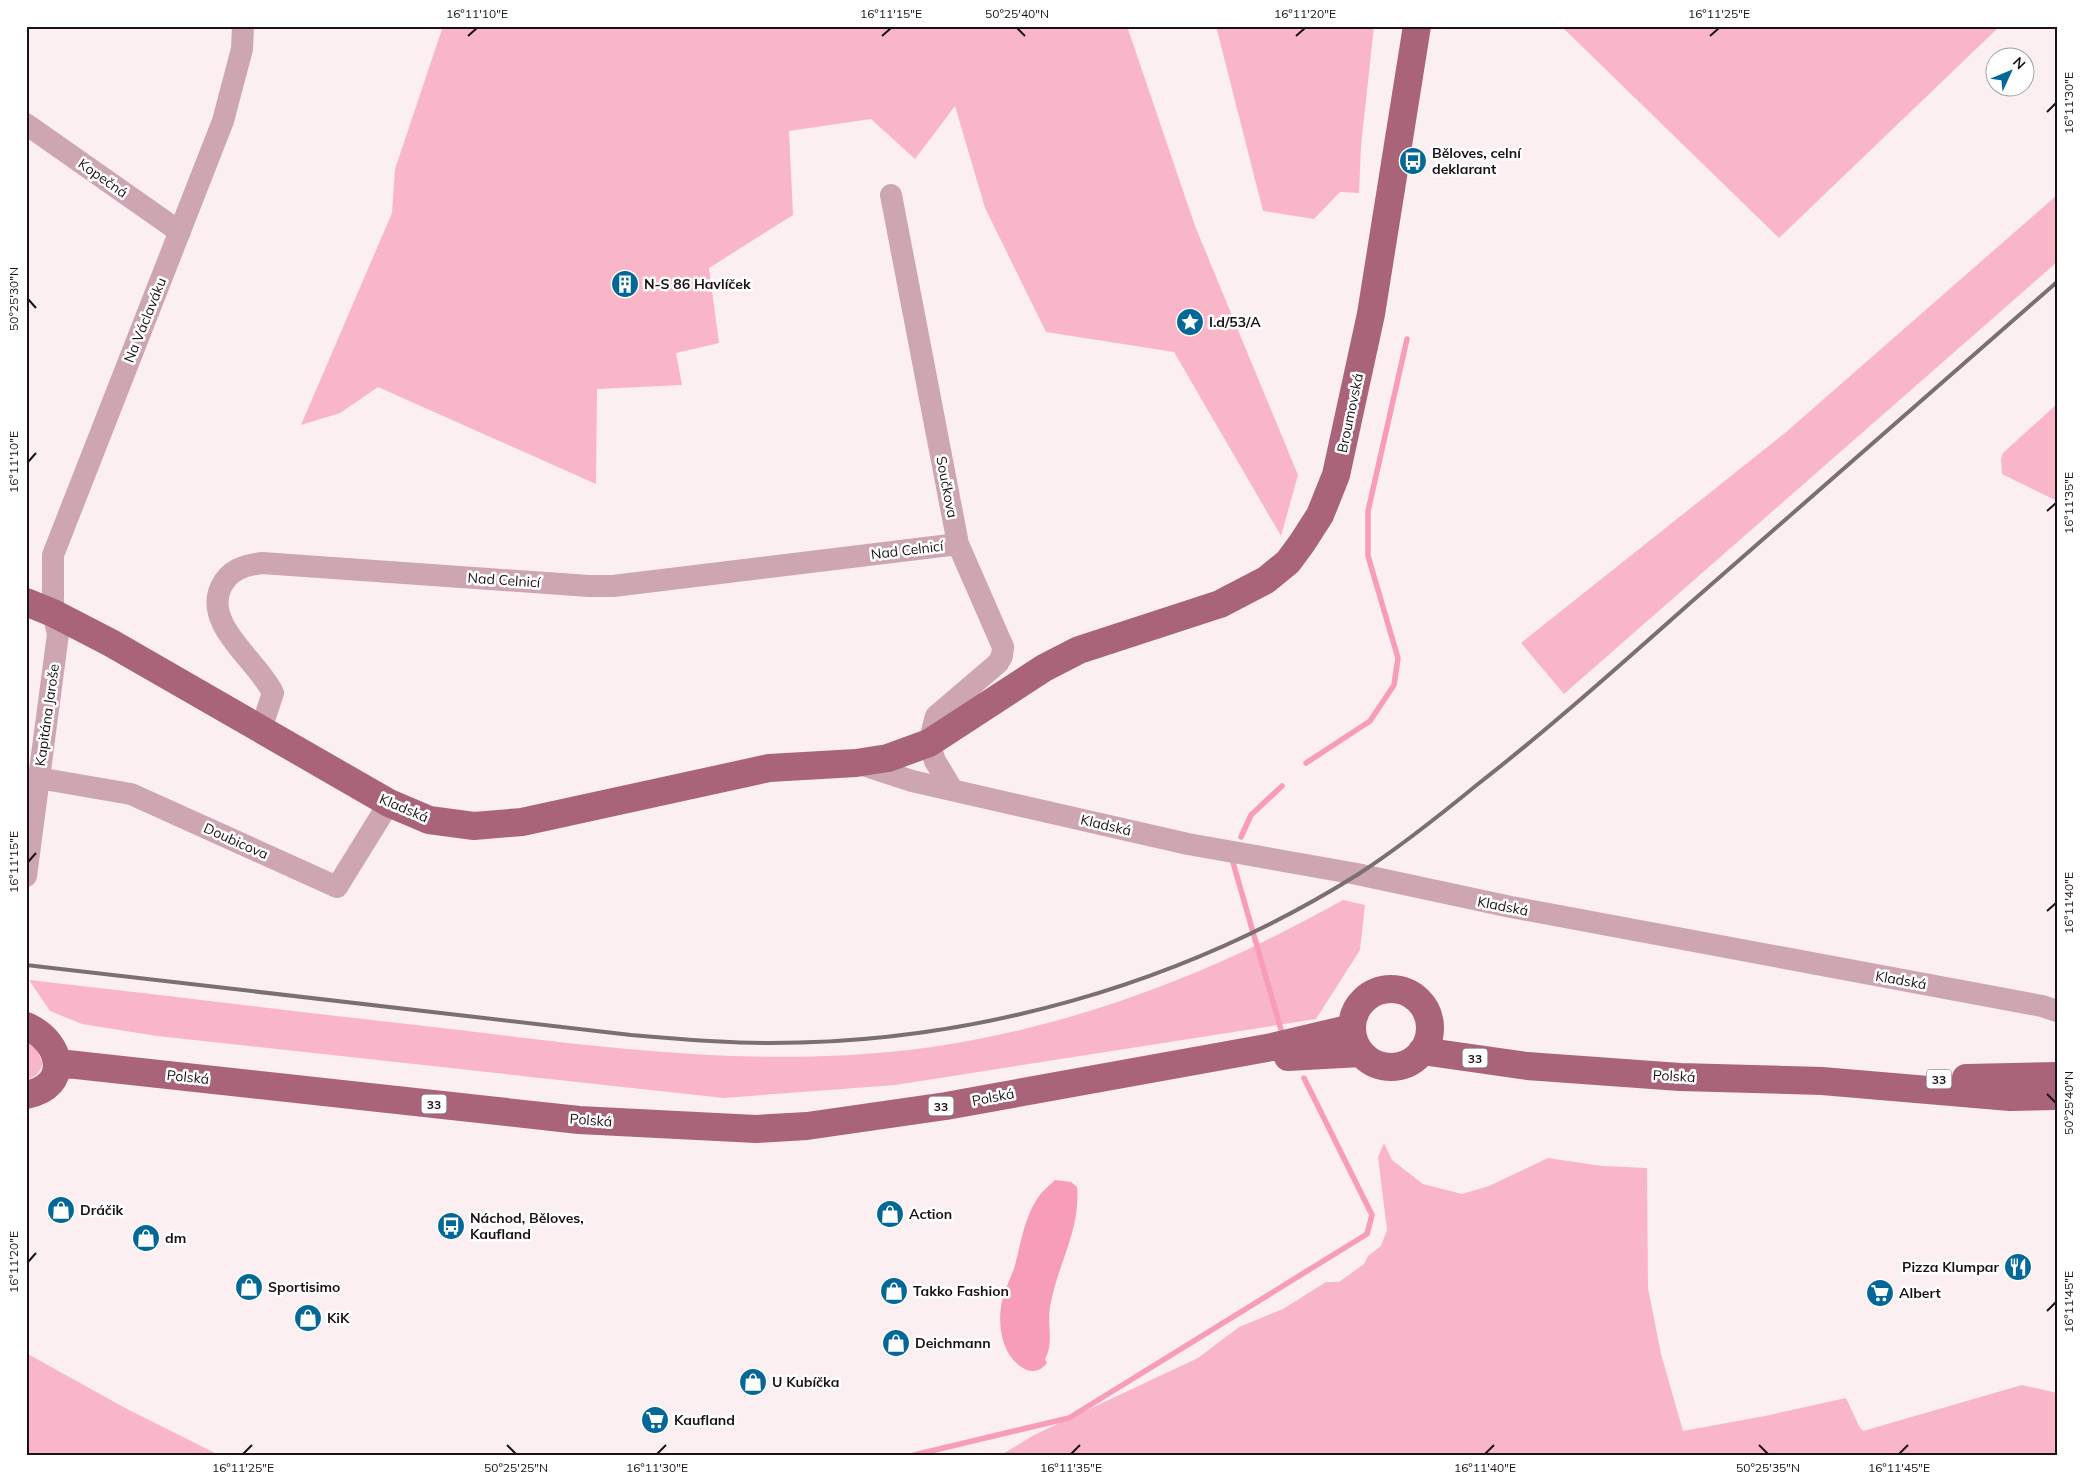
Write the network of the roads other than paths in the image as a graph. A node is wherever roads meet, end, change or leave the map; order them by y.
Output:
1 (243, 26) edge
2 (1417, 26) edge
3 (26, 124) edge
4 (891, 194) dead end
5 (180, 232) junction
6 (958, 544) junction
7 (26, 602) edge
8 (53, 613) junction
9 (1079, 650) joint
10 (261, 729) junction
11 (929, 743) junction
12 (856, 763) junction
13 (38, 778) junction
14 (952, 789) junction
15 (389, 803) junction
16 (26, 876) edge
17 (2057, 1011) edge
18 (26, 1026) edge
19 (1352, 1028) junction
20 (1426, 1041) junction
21 (1361, 1053) junction
22 (58, 1063) junction
23 (1122, 1074) junction
24 (2057, 1076) edge
25 (1822, 1081) junction
26 (26, 1095) edge
27 (2057, 1096) edge

1 - 5 street, Na Václaváku
2 - 9 main road, Broumovská
3 - 5 street, Kopečná
4 - 6 street, Součkova
5 - 8 street, Na Václaváku
6 - 10 street, Nad Celnicí
6 - 11 street, Součkova
7 - 8 main road, Kladská
8 - 10 main road, Kladská
8 - 13 street, Kapitána Jaroše
9 - 11 main road, Kladská
10 - 15 main road, Kladská
11 - 12 main road, Kladská
11 - 14 street
12 - 14 street, Kladská
12 - 15 main road, Kladská
13 - 15 street, Doubicova
13 - 16 street, Kapitána Jaroše
14 - 17 street, Kladská
18 - 22 main road
19 - 20 main road
19 - 21 main road
19 - 23 main road, Polská / 33
20 - 21 main road
20 - 25 main road, Polská / 33
21 - 23 main road, Polská / 33
22 - 23 main road, Polská / 33
22 - 26 main road
24 - 25 main road, Polská / 33
25 - 27 main road, Polská / 33

